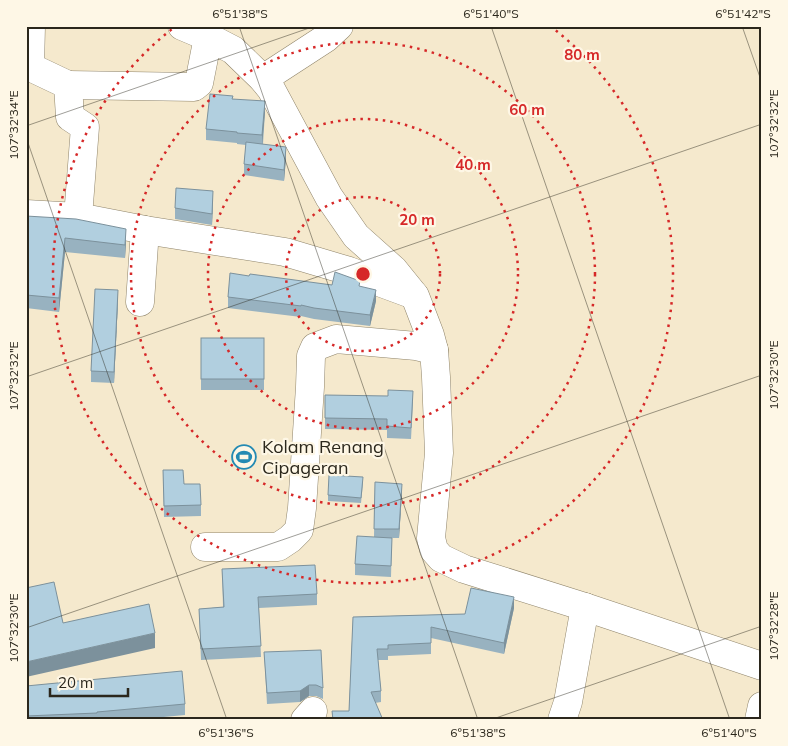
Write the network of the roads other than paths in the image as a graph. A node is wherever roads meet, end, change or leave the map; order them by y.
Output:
1 (31, 26) edge
2 (182, 26) edge
3 (339, 26) edge
4 (208, 37) junction
5 (263, 79) junction
6 (68, 85) junction
7 (26, 214) edge
8 (78, 217) junction
9 (145, 230) junction
10 (415, 296) junction
11 (140, 302) dead end
12 (434, 350) junction
13 (206, 547) dead end
14 (585, 607) junction
15 (762, 666) edge
16 (762, 706) edge
17 (562, 720) edge
18 (759, 720) edge

1 - 6 street
2 - 4 street
3 - 5 street
4 - 5 street
4 - 6 street
5 - 10 street
6 - 8 street
7 - 8 street
8 - 9 street
9 - 10 street
9 - 11 street
10 - 12 street
12 - 13 street
12 - 14 street
14 - 15 street
14 - 17 street
16 - 18 street

